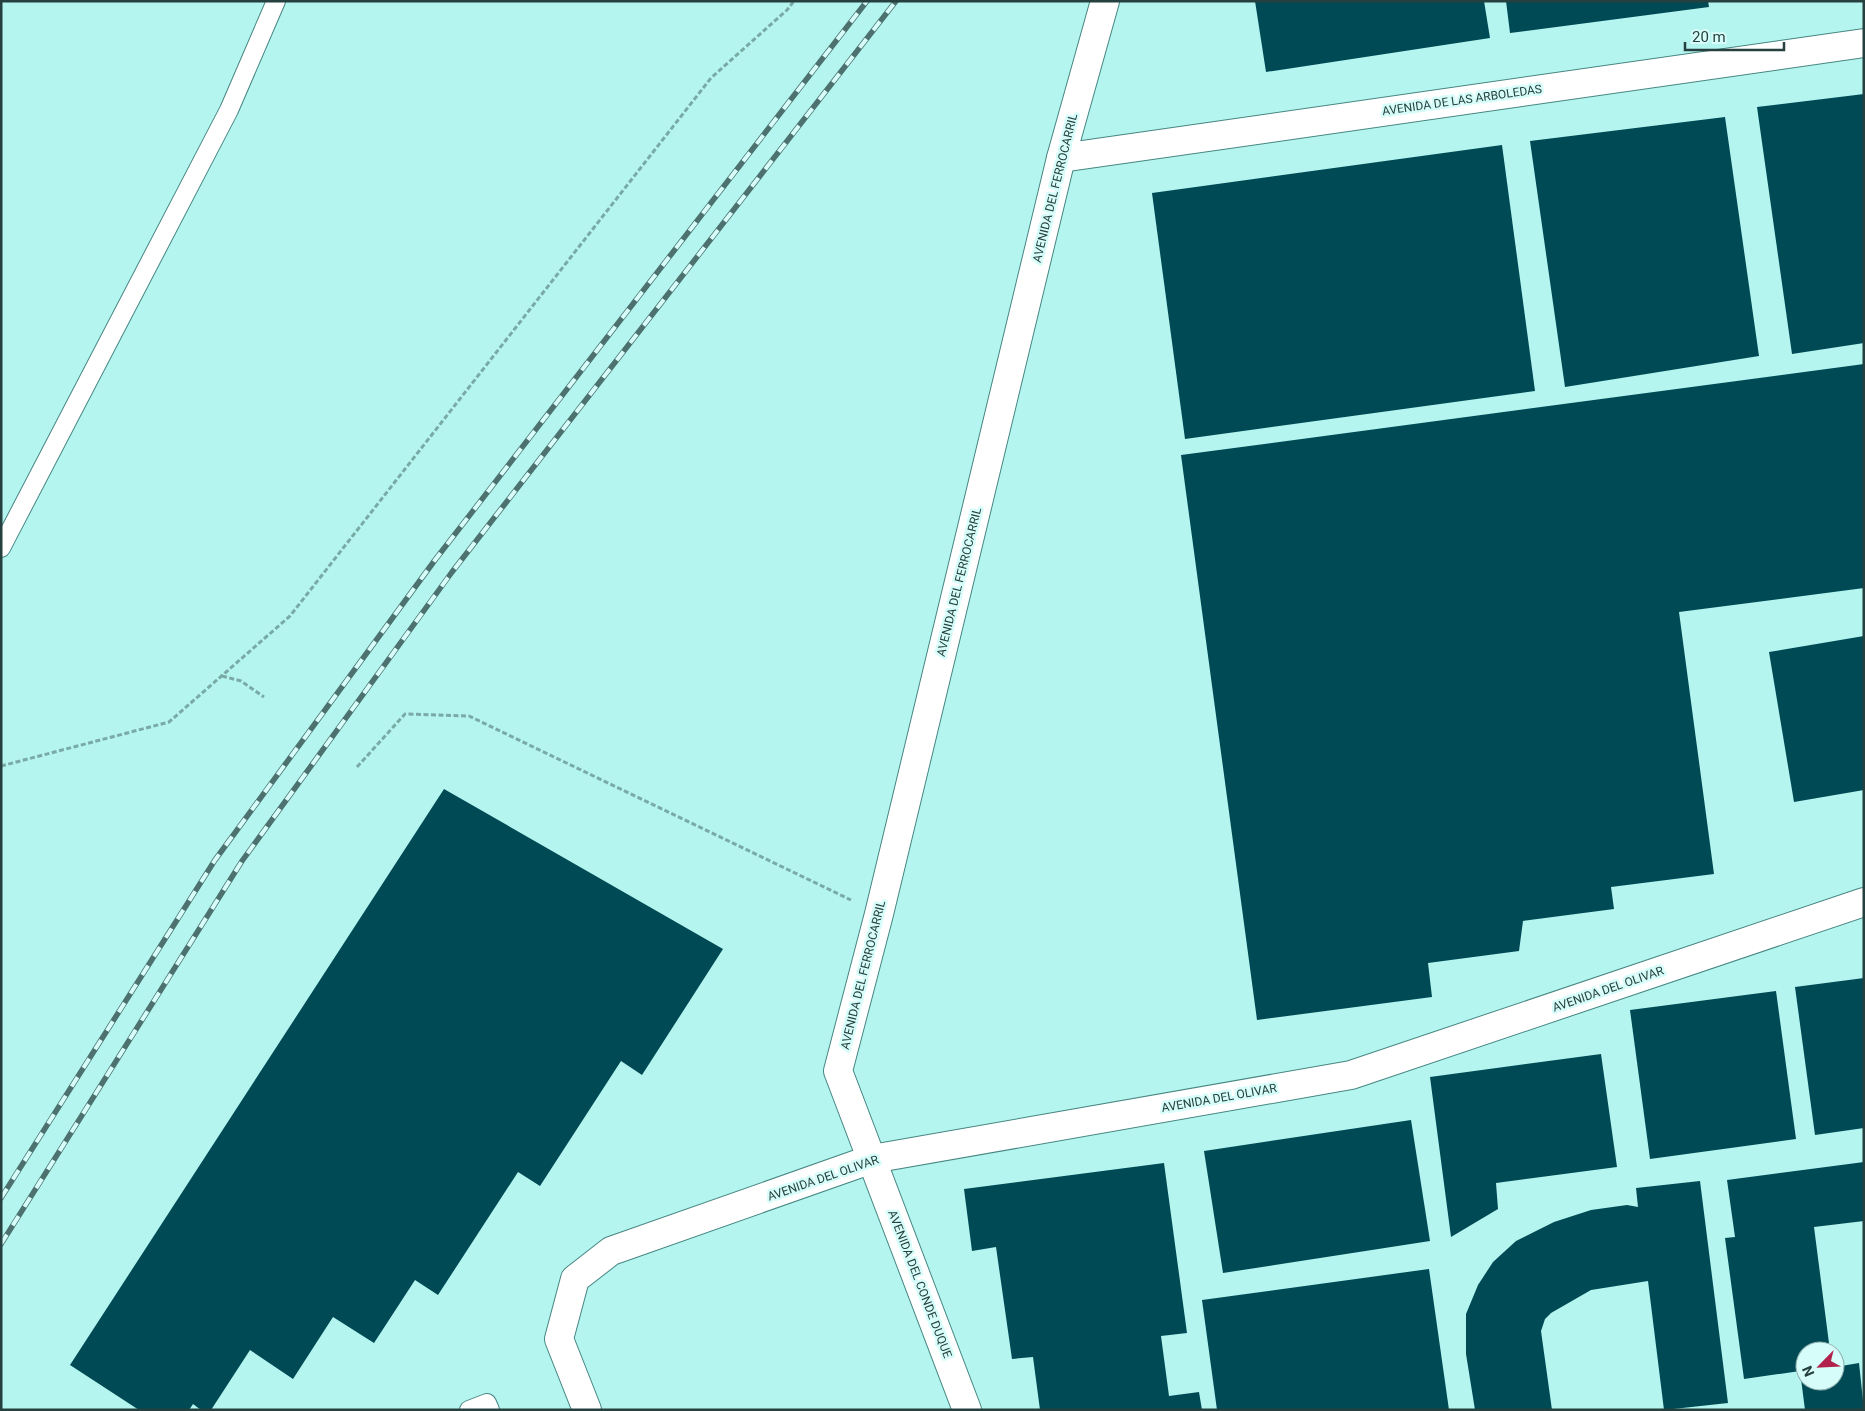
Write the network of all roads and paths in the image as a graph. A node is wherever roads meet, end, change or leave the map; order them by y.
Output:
1 (276, 1) edge
2 (794, 1) edge
3 (1105, 1) edge
4 (1864, 43) edge
5 (1061, 158) junction
6 (1, 548) edge
7 (221, 676) junction
8 (264, 697) dead end
9 (1, 766) edge
10 (357, 767) dead end
11 (1864, 902) edge
12 (879, 914) junction
13 (872, 1159) junction
14 (469, 1410) edge
15 (490, 1410) edge
16 (587, 1410) edge
17 (967, 1410) edge

1 - 6 lane
2 - 7 path
3 - 5 street, AVENIDA DEL FERROCARRIL
4 - 5 street, AVENIDA DE LAS ARBOLEDAS
5 - 12 street, AVENIDA DEL FERROCARRIL
7 - 8 path
7 - 9 path
10 - 12 path
11 - 13 street, AVENIDA DEL OLIVAR
12 - 13 street, AVENIDA DEL FERROCARRIL
13 - 16 street, AVENIDA DEL OLIVAR
13 - 17 street, AVENIDA DEL CONDE DUQUE
14 - 15 lane

